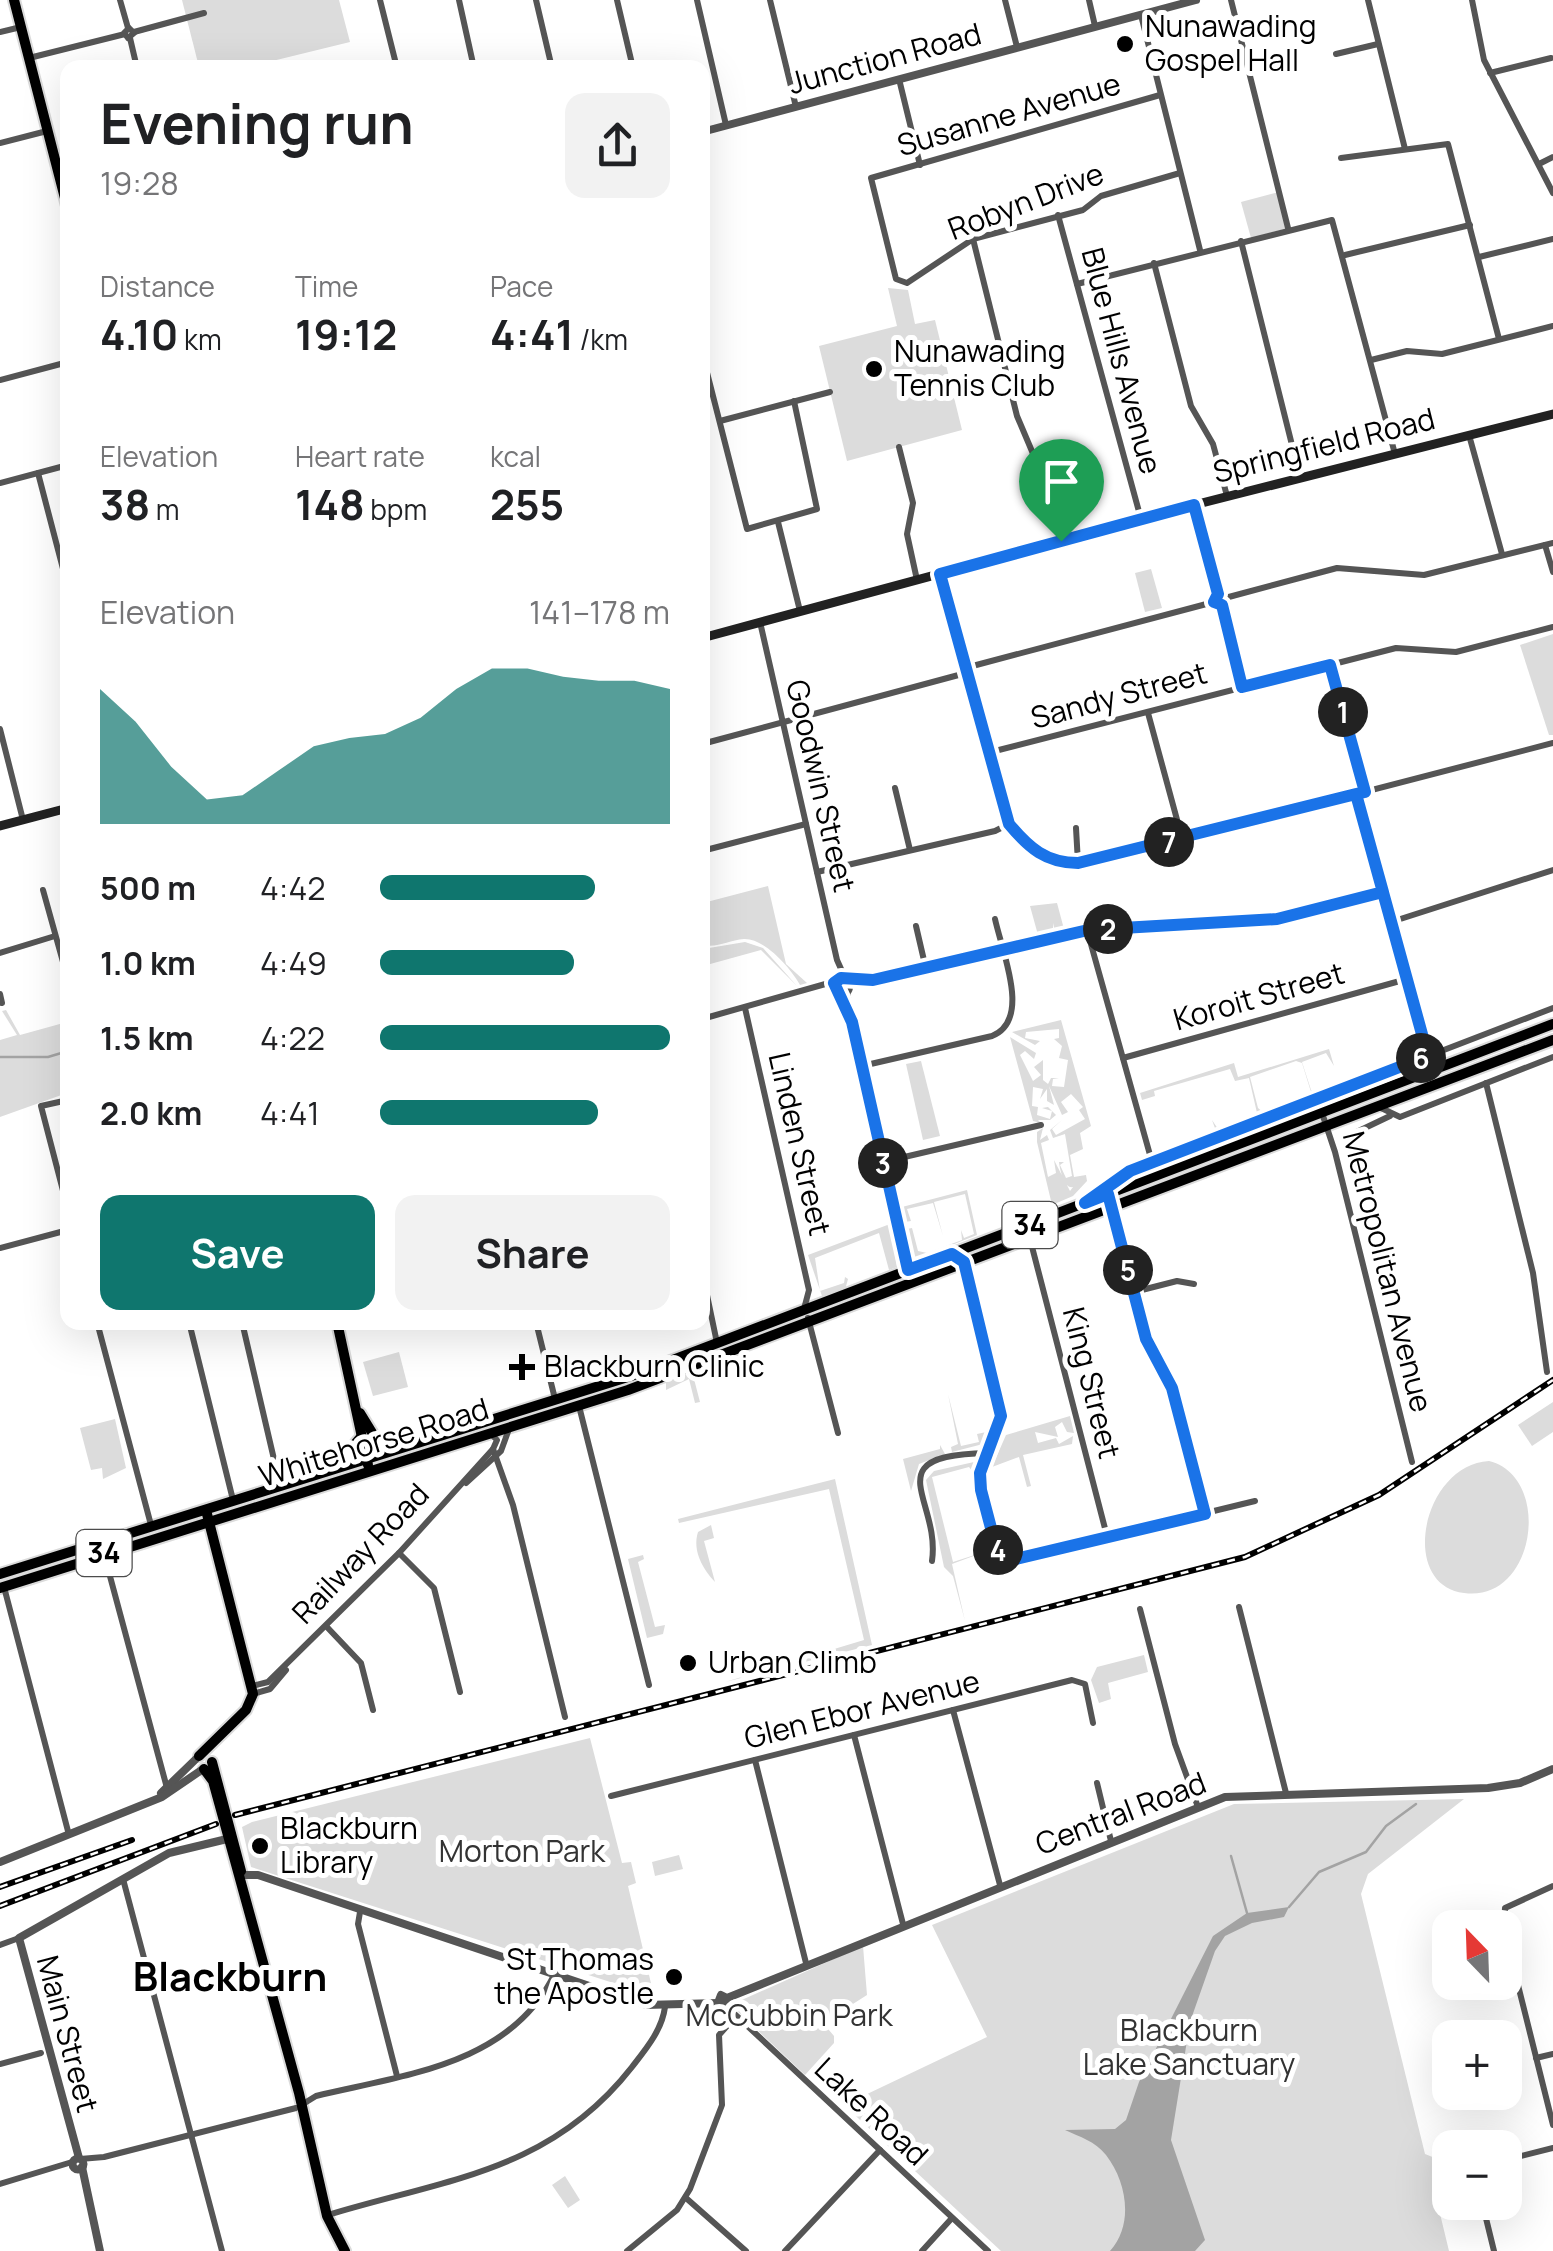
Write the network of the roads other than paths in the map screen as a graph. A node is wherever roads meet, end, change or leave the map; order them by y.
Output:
1 (14, 0) edge
2 (120, 0) edge
3 (380, 0) edge
4 (459, 0) edge
5 (536, 0) edge
6 (617, 0) edge
7 (697, 0) edge
8 (770, 0) edge
9 (1004, 0) edge
10 (1088, 0) edge
11 (1196, 0) edge
12 (1231, 0) edge
13 (1368, 0) edge
14 (1472, 0) edge
15 (1168, 3) edge
16 (204, 13) dead end
17 (1140, 14) junction
18 (1095, 26) junction
19 (21, 27) junction
20 (0, 32) edge
21 (129, 33) junction
22 (1378, 44) junction
23 (1017, 47) junction
24 (1336, 54) dead end
25 (29, 58) junction
26 (1551, 58) edge
27 (136, 60) edge
28 (395, 60) edge
29 (472, 60) edge
30 (550, 60) edge
31 (631, 60) edge
32 (1490, 72) junction
33 (899, 79) junction
34 (1160, 95) junction
35 (796, 107) junction
36 (726, 125) junction
37 (710, 130) edge
38 (48, 131) junction
39 (0, 143) edge
40 (1405, 149) junction
41 (1553, 156) edge
42 (1341, 158) dead end
43 (1539, 164) junction
44 (920, 165) junction
45 (1180, 173) junction
46 (60, 178) edge
47 (1553, 193) edge
48 (1058, 215) junction
49 (1470, 225) junction
50 (1288, 228) junction
51 (1553, 238) edge
52 (973, 239) junction
53 (1241, 241) junction
54 (1200, 250) junction
55 (1344, 256) junction
56 (1479, 257) junction
57 (1154, 263) junction
58 (896, 279) joint
59 (1077, 284) junction
60 (1553, 326) edge
61 (1499, 339) junction
62 (1371, 360) junction
63 (60, 364) edge
64 (1, 377) edge
65 (710, 390) edge
66 (830, 392) dead end
67 (794, 402) junction
68 (1553, 414) edge
69 (720, 421) junction
70 (1469, 436) junction
71 (899, 447) dead end
72 (1395, 454) junction
73 (60, 468) edge
74 (38, 473) junction
75 (1300, 478) junction
76 (0, 483) edge
77 (1227, 496) junction
78 (1194, 505) junction
79 (1141, 519) junction
80 (778, 522) junction
81 (1061, 541) junction
82 (1549, 544) edge
83 (1502, 554) junction
84 (60, 557) edge
85 (1553, 572) edge
86 (940, 574) junction
87 (918, 580) junction
88 (1220, 600) junction
89 (800, 611) junction
90 (760, 622) junction
91 (1553, 627) edge
92 (710, 636) edge
93 (1330, 665) junction
94 (965, 671) junction
95 (1242, 687) junction
96 (1148, 713) junction
97 (783, 722) junction
98 (0, 729) edge
99 (710, 742) edge
100 (1553, 743) edge
101 (988, 753) junction
102 (895, 788) dead end
103 (1360, 793) junction
104 (60, 810) edge
105 (23, 820) junction
106 (806, 824) junction
107 (1009, 824) junction
108 (0, 826) edge
109 (1076, 828) dead end
110 (1182, 838) junction
111 (710, 849) edge
112 (910, 850) junction
113 (1078, 863) junction
114 (1553, 870) edge
115 (817, 872) junction
116 (43, 890) dead end
117 (1383, 892) junction
118 (994, 919) dead end
119 (1391, 922) junction
120 (916, 926) dead end
121 (1088, 930) junction
122 (55, 936) junction
123 (1002, 951) junction
124 (0, 953) edge
125 (60, 953) edge
126 (926, 969) junction
127 (1407, 979) junction
128 (841, 980) junction
129 (873, 980) junction
130 (801, 992) junction
131 (843, 993) junction
132 (0, 994) edge
133 (2, 1003) edge
134 (745, 1008) junction
135 (1553, 1008) edge
136 (1530, 1017) junction
137 (710, 1018) edge
138 (1553, 1024) edge
139 (1520, 1036) junction
140 (1553, 1040) edge
141 (1428, 1056) junction
142 (1553, 1057) edge
143 (1123, 1058) junction
144 (862, 1066) junction
145 (1468, 1073) junction
146 (1484, 1084) junction
147 (1326, 1096) junction
148 (60, 1102) edge
149 (1378, 1107) junction
150 (1322, 1113) junction
151 (1390, 1116) junction
152 (1040, 1125) dead end
153 (1327, 1126) junction
154 (1346, 1136) dead end
155 (883, 1162) junction
156 (1152, 1162) junction
157 (60, 1179) edge
158 (1137, 1182) junction
159 (1151, 1192) junction
160 (1108, 1194) junction
161 (1085, 1203) junction
162 (1112, 1207) junction
163 (60, 1232) edge
164 (1030, 1238) junction
165 (0, 1248) edge
166 (952, 1254) junction
167 (964, 1262) junction
168 (908, 1270) junction
169 (946, 1270) junction
170 (1194, 1284) dead end
171 (968, 1285) junction
172 (809, 1290) junction
173 (1134, 1292) junction
174 (824, 1303) junction
175 (710, 1308) edge
176 (806, 1314) junction
177 (99, 1330) edge
178 (191, 1330) edge
179 (244, 1330) edge
180 (338, 1330) edge
181 (538, 1330) edge
182 (718, 1344) junction
183 (1547, 1372) dead end
184 (556, 1401) junction
185 (355, 1404) junction
186 (579, 1406) junction
187 (543, 1411) junction
188 (495, 1420) junction
189 (509, 1428) junction
190 (838, 1433) dead end
191 (490, 1434) junction
192 (361, 1436) junction
193 (390, 1452) junction
194 (495, 1452) junction
195 (988, 1454) junction
196 (1412, 1462) dead end
197 (368, 1465) junction
198 (332, 1470) junction
199 (280, 1485) junction
200 (233, 1500) junction
201 (1255, 1501) dead end
202 (208, 1514) junction
203 (1205, 1514) junction
204 (151, 1525) junction
205 (1108, 1540) junction
206 (104, 1553) junction
207 (399, 1553) junction
208 (932, 1561) dead end
209 (0, 1574) edge
210 (2, 1587) edge
211 (1239, 1607) dead end
212 (1140, 1609) dead end
213 (326, 1626) junction
214 (649, 1685) dead end
215 (252, 1690) junction
216 (460, 1692) dead end
217 (373, 1710) dead end
218 (953, 1710) junction
219 (566, 1717) dead end
220 (1092, 1723) dead end
221 (854, 1735) junction
222 (219, 1737) junction
223 (198, 1756) junction
224 (754, 1760) junction
225 (207, 1765) junction
226 (1553, 1770) edge
227 (1097, 1783) dead end
228 (171, 1787) junction
229 (1286, 1793) junction
230 (612, 1796) dead end
231 (1198, 1806) junction
232 (70, 1835) junction
233 (231, 1838) junction
234 (1110, 1842) junction
235 (1, 1862) edge
236 (123, 1879) junction
237 (241, 1879) junction
238 (1000, 1886) junction
239 (1553, 1886) edge
240 (1505, 1910) edge
241 (360, 1912) junction
242 (903, 1924) junction
243 (19, 1938) junction
244 (0, 1946) edge
245 (806, 1964) junction
246 (554, 1974) junction
247 (1522, 2000) edge
248 (723, 2002) junction
249 (664, 2007) junction
250 (735, 2017) junction
251 (45, 2052) junction
252 (1553, 2054) edge
253 (1536, 2058) junction
254 (0, 2064) edge
255 (397, 2076) junction
256 (300, 2103) junction
257 (1553, 2125) edge
258 (190, 2134) junction
259 (1553, 2148) edge
260 (880, 2150) junction
261 (1522, 2156) edge
262 (77, 2164) junction
263 (0, 2184) edge
264 (686, 2198) junction
265 (327, 2216) junction
266 (952, 2218) junction
267 (1486, 2220) edge
268 (100, 2251) edge
269 (222, 2251) edge
270 (345, 2251) edge
271 (627, 2251) edge
272 (746, 2251) edge
273 (785, 2251) edge
274 (922, 2251) edge
275 (988, 2251) edge
276 (1494, 2251) edge

1 - 19 main road
2 - 21 street
3 - 28 street
4 - 29 street
5 - 30 street
6 - 31 street
7 - 36 street
8 - 35 street
9 - 23 street
10 - 18 street
11 - 15 street, Junction Road
12 - 50 street
13 - 22 street
14 - 32 street
15 - 17 street, Junction Road
16 - 21 street
17 - 18 street, Junction Road
17 - 34 street
18 - 23 street, Junction Road
19 - 20 street
19 - 25 main road
21 - 25 street
21 - 27 street
22 - 24 street
22 - 40 street
23 - 33 street, Junction Road
25 - 38 main road
26 - 32 street
32 - 43 street
33 - 35 street, Junction Road
33 - 44 street
34 - 44 street, Susanne Avenue
34 - 45 street
35 - 36 street, Junction Road
36 - 37 street, Junction Road
38 - 39 street
38 - 46 main road
40 - 42 street
40 - 49 street
41 - 43 street
43 - 47 street
44 - 58 street, Susanne Avenue
45 - 48 street, Robyn Drive
45 - 54 street
48 - 52 street, Robyn Drive
48 - 59 street, Blue Hills Avenue
49 - 55 street
49 - 56 street
50 - 53 street
50 - 55 street
51 - 56 street
52 - 58 street, Robyn Drive
52 - 81 street
53 - 54 street
53 - 75 street
54 - 57 street
55 - 62 street
56 - 61 street
57 - 59 street
57 - 77 street
59 - 79 street, Blue Hills Avenue
60 - 61 street
61 - 62 street
62 - 72 street
63 - 64 street
65 - 69 street
66 - 67 street
67 - 69 street
67 - 80 street
68 - 70 main road, Springfield Road
69 - 80 street
70 - 72 main road, Springfield Road
70 - 83 street
71 - 87 street
72 - 75 main road, Springfield Road
73 - 74 street
74 - 76 street
74 - 84 street
75 - 77 main road, Springfield Road
77 - 78 main road, Springfield Road
78 - 79 main road, Springfield Road
78 - 88 street
79 - 81 main road, Springfield Road
80 - 89 street
81 - 86 main road, Springfield Road
82 - 83 street
82 - 85 street
83 - 88 street
86 - 87 main road, Springfield Road
86 - 94 street
87 - 89 main road, Springfield Road
88 - 94 street
88 - 95 street
89 - 90 main road, Springfield Road
90 - 92 main road, Springfield Road
90 - 97 street, Goodwin Street
91 - 93 street, Sandy Street
93 - 95 street, Sandy Street
93 - 103 street
94 - 97 street
94 - 101 street
95 - 96 street, Sandy Street
96 - 101 street, Sandy Street
96 - 110 street
97 - 99 street
97 - 106 street, Goodwin Street
98 - 105 street
100 - 103 street
101 - 107 street
102 - 112 street
103 - 110 street
103 - 117 street
104 - 105 main road
105 - 108 main road
106 - 111 street
106 - 115 street, Goodwin Street
107 - 112 street
107 - 113 street
109 - 113 street
110 - 113 street
112 - 115 street
114 - 119 street
115 - 128 street, Goodwin Street
116 - 122 street
117 - 119 street
117 - 121 street
118 - 123 street
119 - 127 street
120 - 126 street
121 - 123 street
121 - 143 street
122 - 124 street
122 - 125 street
123 - 126 street
123 - 144 street
126 - 129 street
127 - 141 street
127 - 143 street, Koroit Street
128 - 129 street
128 - 130 street
128 - 131 street
128 - 131 street
129 - 131 street
130 - 131 street
130 - 134 street
131 - 144 street
132 - 133 street
134 - 137 street
134 - 172 street, Linden Street
135 - 136 street, Whitehorse Road
136 - 139 street
136 - 141 street, Whitehorse Road
138 - 139 main road, Whitehorse Road / 34
139 - 150 main road, Whitehorse Road / 34
140 - 145 main road, Whitehorse Road / 34
141 - 147 street, Whitehorse Road
142 - 146 street
143 - 156 street
144 - 155 street
145 - 146 street
145 - 149 main road, Whitehorse Road / 34
146 - 151 street
146 - 183 street
147 - 150 street, Metropolitan Avenue
147 - 156 street, Whitehorse Road
148 - 157 street
149 - 151 street
149 - 153 main road, Whitehorse Road / 34
150 - 153 street, Metropolitan Avenue
150 - 158 main road, Whitehorse Road / 34
151 - 154 street
152 - 155 street
153 - 159 main road, Whitehorse Road / 34
153 - 196 street, Metropolitan Avenue
155 - 168 street
156 - 161 street, Whitehorse Road
158 - 159 main road
158 - 160 main road, Whitehorse Road / 34
159 - 162 main road, Whitehorse Road / 34
160 - 161 main road, Whitehorse Road / 34
160 - 162 street
161 - 166 main road, Whitehorse Road / 34
162 - 164 main road, Whitehorse Road / 34
162 - 173 street
163 - 165 street
164 - 167 main road, Whitehorse Road / 34
164 - 205 street, King Street
166 - 167 street
166 - 168 main road, Whitehorse Road / 34
167 - 169 main road, Whitehorse Road / 34
167 - 171 street
168 - 174 main road, Whitehorse Road / 34
169 - 171 street
169 - 176 main road, Whitehorse Road / 34
170 - 173 street
171 - 195 street
172 - 174 street
172 - 176 street
173 - 203 street
174 - 176 main road, Whitehorse Road / 34
175 - 182 street
176 - 182 main road, Whitehorse Road / 34
176 - 186 main road, Whitehorse Road / 34
176 - 190 street
177 - 204 street
178 - 200 street
179 - 199 street
180 - 185 main road
181 - 184 street
182 - 184 main road, Whitehorse Road / 34
184 - 187 main road, Whitehorse Road / 34
185 - 192 main road
185 - 193 main road
186 - 187 main road, Whitehorse Road / 34
186 - 214 street
187 - 188 main road, Whitehorse Road / 34
187 - 189 main road, Whitehorse Road / 34
188 - 189 main road
188 - 193 main road, Whitehorse Road / 34
189 - 191 main road, Whitehorse Road / 34
189 - 194 street, Railway Road
191 - 194 street
191 - 197 main road, Whitehorse Road / 34
192 - 197 main road
192 - 198 main road
193 - 197 main road, Whitehorse Road / 34
194 - 207 street, Railway Road
194 - 219 street
195 - 205 street
195 - 208 street
197 - 198 main road, Whitehorse Road / 34
197 - 202 main road, Whitehorse Road / 34
198 - 199 main road, Whitehorse Road / 34
199 - 200 main road, Whitehorse Road / 34
200 - 202 main road, Whitehorse Road / 34
201 - 203 street
202 - 204 main road, Whitehorse Road / 34
202 - 206 main road, Whitehorse Road / 34
202 - 215 main road
203 - 205 street
204 - 209 main road, Whitehorse Road / 34
206 - 210 main road, Whitehorse Road / 34
206 - 228 street
207 - 213 street, Railway Road
207 - 216 street
210 - 232 street
211 - 229 street
212 - 231 street
213 - 215 street, Railway Road
213 - 217 street
215 - 222 main road, Railway Road
218 - 220 street, Glen Ebor Avenue
218 - 221 street, Glen Ebor Avenue
218 - 238 street
221 - 224 street, Glen Ebor Avenue
221 - 242 street
222 - 223 main road, Railway Road
222 - 225 main road, Railway Road
223 - 225 main road
223 - 228 street, Railway Road
224 - 230 street, Glen Ebor Avenue
224 - 245 street
225 - 228 street, Railway Road
225 - 233 main road
226 - 229 street, Central Road
227 - 234 street
228 - 232 street, Railway Road
229 - 231 street, Central Road
231 - 234 street, Central Road
232 - 235 street, Railway Road
233 - 236 street
233 - 237 main road
234 - 238 street, Central Road
236 - 243 street
236 - 258 street
237 - 241 street, Central Road
237 - 256 main road
238 - 242 street, Central Road
239 - 240 street
241 - 246 street, Central Road
241 - 255 street
242 - 245 street, Central Road
243 - 244 street
243 - 251 street, Main Street
245 - 248 street, Central Road
246 - 249 street, Central Road
246 - 255 street
247 - 253 street
248 - 249 street, Central Road
248 - 250 street, Lake Road
249 - 265 street
250 - 260 street, Lake Road
250 - 264 street
251 - 254 street
251 - 262 street, Main Street
252 - 253 street
253 - 257 street
255 - 256 street
256 - 258 street
256 - 265 main road
258 - 262 street
258 - 269 street
259 - 261 street
260 - 266 street, Lake Road
260 - 273 street
262 - 263 street
262 - 268 street, Main Street
264 - 271 street
264 - 272 street
265 - 270 main road
266 - 274 street
266 - 275 street, Lake Road
267 - 276 street

